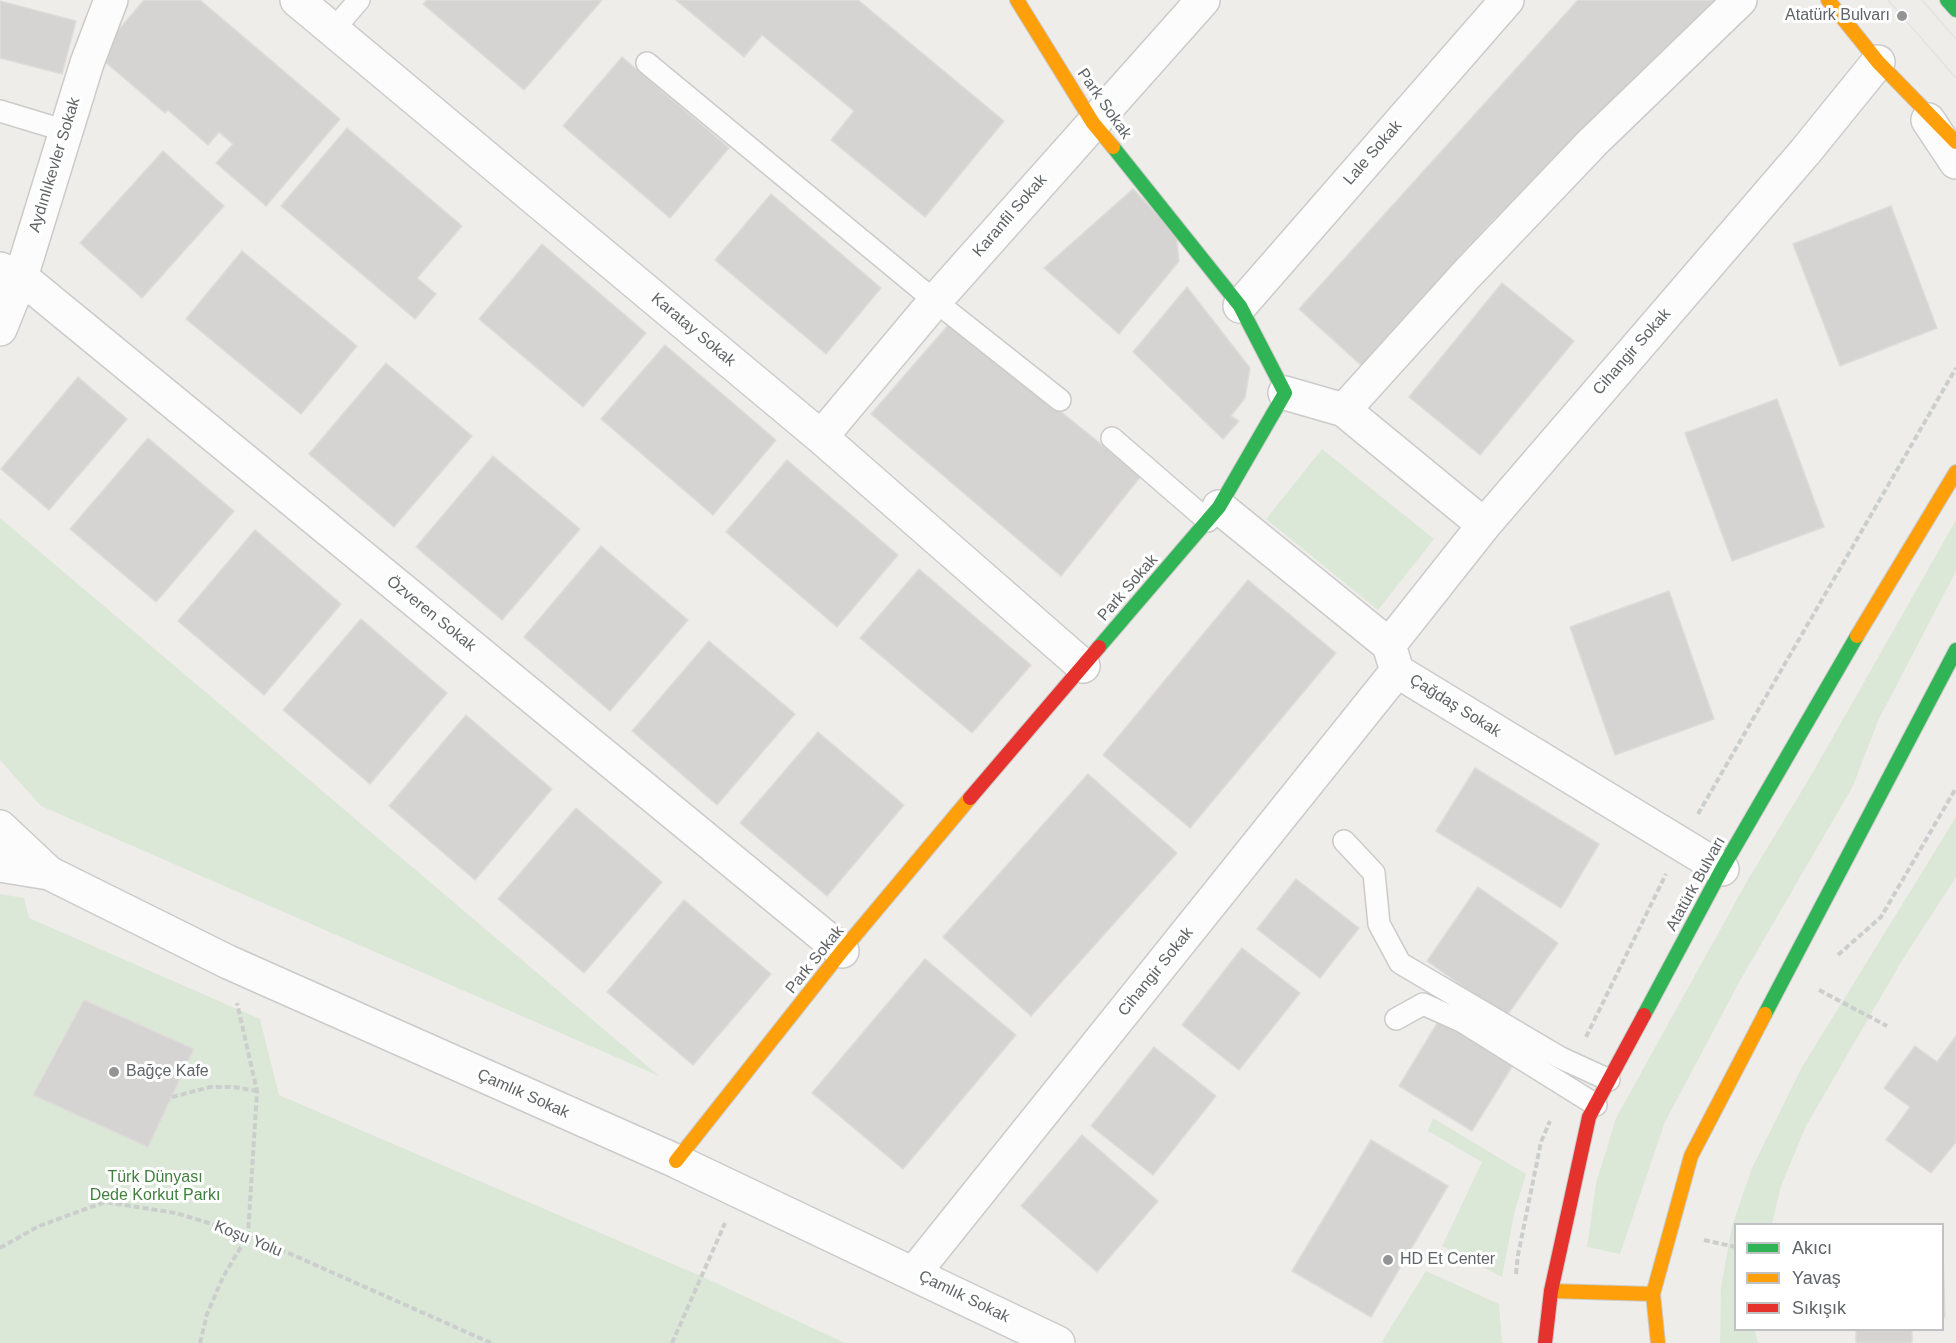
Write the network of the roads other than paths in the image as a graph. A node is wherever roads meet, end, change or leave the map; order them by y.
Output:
1 (111, 0) edge
2 (297, 0) edge
3 (359, 0) edge
4 (1017, 0) edge
5 (1203, 0) edge
6 (1507, 0) edge
7 (1740, 0) edge
8 (1828, 0) edge
9 (1947, 0) edge
10 (1956, 10) edge
11 (333, 30) junction
12 (1878, 62) junction
13 (647, 63) dead end
14 (1915, 101) junction
15 (0, 111) edge
16 (1093, 123) junction
17 (66, 131) junction
18 (1956, 142) edge
19 (1956, 162) edge
20 (10, 273) edge
21 (935, 301) junction
22 (1239, 306) junction
23 (0, 329) edge
24 (1285, 393) junction
25 (1060, 400) dead end
26 (1344, 410) junction
27 (821, 437) junction
28 (1112, 438) dead end
29 (1956, 472) edge
30 (1213, 514) junction
31 (1484, 525) junction
32 (1956, 650) edge
33 (1393, 658) junction
34 (1083, 666) junction
35 (0, 827) edge
36 (1344, 841) dead end
37 (0, 865) edge
38 (1722, 869) junction
39 (49, 873) junction
40 (842, 951) junction
41 (1396, 1019) dead end
42 (1609, 1080) junction
43 (1596, 1106) junction
44 (676, 1161) junction
45 (914, 1273) junction
46 (1551, 1291) junction
47 (1653, 1294) junction
48 (1058, 1343) edge
49 (1545, 1343) edge
50 (1659, 1343) edge

1 - 17 street, Aydınlıkevler Sokak
2 - 11 street, Karatay Sokak
3 - 11 lane
4 - 16 main road, Park Sokak
5 - 16 street, Karanfil Sokak
6 - 22 street, Lale Sokak
7 - 26 street
8 - 12 main road
9 - 10 main road
11 - 27 street, Karatay Sokak
12 - 14 main road
12 - 31 street, Cihangir Sokak
13 - 21 lane
14 - 18 main road
14 - 19 street
15 - 17 lane
16 - 21 street, Karanfil Sokak
16 - 22 main road, Park Sokak
17 - 20 street, Aydınlıkevler Sokak
20 - 23 street, Aydınlıkevler Sokak
20 - 40 street, Özveren Sokak
21 - 25 lane
21 - 27 street, Karanfil Sokak
22 - 24 main road, Park Sokak
24 - 26 street
24 - 30 main road, Park Sokak
26 - 31 street
27 - 34 street, Karatay Sokak
28 - 30 lane
29 - 38 main road, Atatürk Bulvarı
30 - 33 street, Çağdaş Sokak
30 - 34 main road, Park Sokak
31 - 33 street, Cihangir Sokak
32 - 47 main road
33 - 38 street, Çağdaş Sokak
33 - 45 street, Cihangir Sokak
34 - 40 main road, Park Sokak
35 - 39 street, Çamlık Sokak
36 - 42 lane
37 - 39 street
38 - 42 main road, Atatürk Bulvarı
39 - 44 street, Çamlık Sokak
40 - 44 main road, Park Sokak
41 - 43 lane
42 - 43 main road, Atatürk Bulvarı
43 - 46 main road, Atatürk Bulvarı
44 - 45 street, Çamlık Sokak
45 - 48 street, Çamlık Sokak
46 - 47 main road
46 - 49 main road, Atatürk Bulvarı
47 - 50 main road

